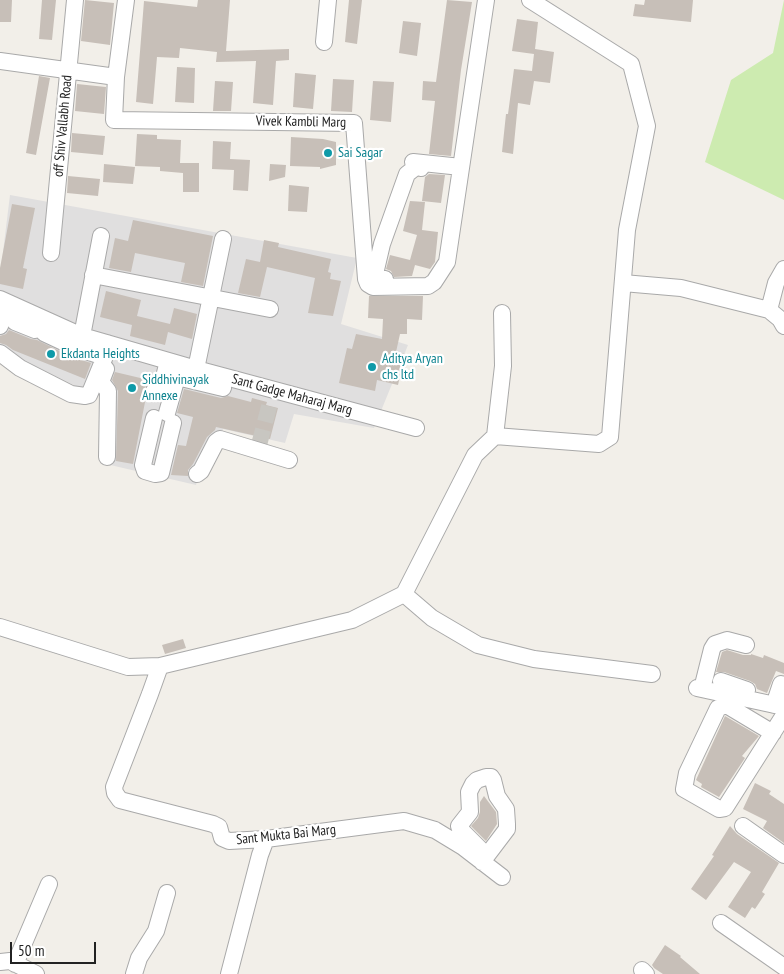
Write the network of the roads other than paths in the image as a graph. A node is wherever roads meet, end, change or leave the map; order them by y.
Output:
1 (75, 0) edge
2 (126, 0) edge
3 (328, 0) edge
4 (486, 0) edge
5 (530, 0) edge
6 (324, 42) dead end
7 (0, 61) edge
8 (68, 70) junction
9 (116, 77) junction
10 (455, 171) junction
11 (446, 235) junction
12 (101, 236) dead end
13 (223, 239) dead end
14 (51, 253) dead end
15 (784, 269) edge
16 (94, 275) junction
17 (623, 282) junction
18 (212, 298) junction
19 (8, 303) edge
20 (270, 310) dead end
21 (770, 310) junction
22 (502, 313) dead end
23 (0, 326) edge
24 (784, 326) edge
25 (62, 334) junction
26 (80, 344) junction
27 (112, 349) junction
28 (0, 353) edge
29 (177, 367) junction
30 (154, 391) dead end
31 (163, 420) dead end
32 (416, 428) dead end
33 (495, 436) junction
34 (107, 457) dead end
35 (289, 460) dead end
36 (197, 474) dead end
37 (404, 594) junction
38 (0, 627) edge
39 (746, 645) dead end
40 (160, 666) junction
41 (652, 674) dead end
42 (721, 681) dead end
43 (780, 684) dead end
44 (745, 693) junction
45 (781, 709) edge
46 (773, 733) junction
47 (743, 826) dead end
48 (266, 839) junction
49 (784, 855) edge
50 (502, 877) dead end
51 (49, 884) dead end
52 (167, 894) dead end
53 (721, 923) dead end
54 (8, 963) edge
55 (784, 966) edge
56 (36, 974) edge
57 (134, 974) edge
58 (229, 974) edge

1 - 8 street, off Shiv Vallabh Road
2 - 9 street, Vivek Kambli Marg
3 - 6 street
4 - 10 street
5 - 17 street
7 - 8 street
8 - 9 street
8 - 14 street, off Shiv Vallabh Road
9 - 11 street, Vivek Kambli Marg
10 - 11 street
10 - 11 street
12 - 16 street
13 - 18 street
15 - 21 street
16 - 18 street
16 - 26 street
17 - 21 street
17 - 33 street
18 - 20 street
18 - 29 street
19 - 23 street
19 - 25 street, Sant Gadge Maharaj Marg
19 - 25 street
21 - 24 street
22 - 33 street
25 - 26 street, Sant Gadge Maharaj Marg
26 - 27 street, Sant Gadge Maharaj Marg
27 - 28 street
27 - 29 street, Sant Gadge Maharaj Marg
27 - 34 street
29 - 30 street
29 - 31 street
29 - 32 street, Sant Gadge Maharaj Marg
33 - 37 street
35 - 36 street
37 - 40 street
37 - 41 street
38 - 40 street
39 - 44 street
40 - 48 street, Sant Mukta Bai Marg
42 - 44 street
43 - 45 street
44 - 45 street
45 - 46 street
46 - 46 street
47 - 49 street
48 - 50 street, Sant Mukta Bai Marg
48 - 58 street
51 - 54 street
52 - 57 street
53 - 55 street
54 - 56 street

